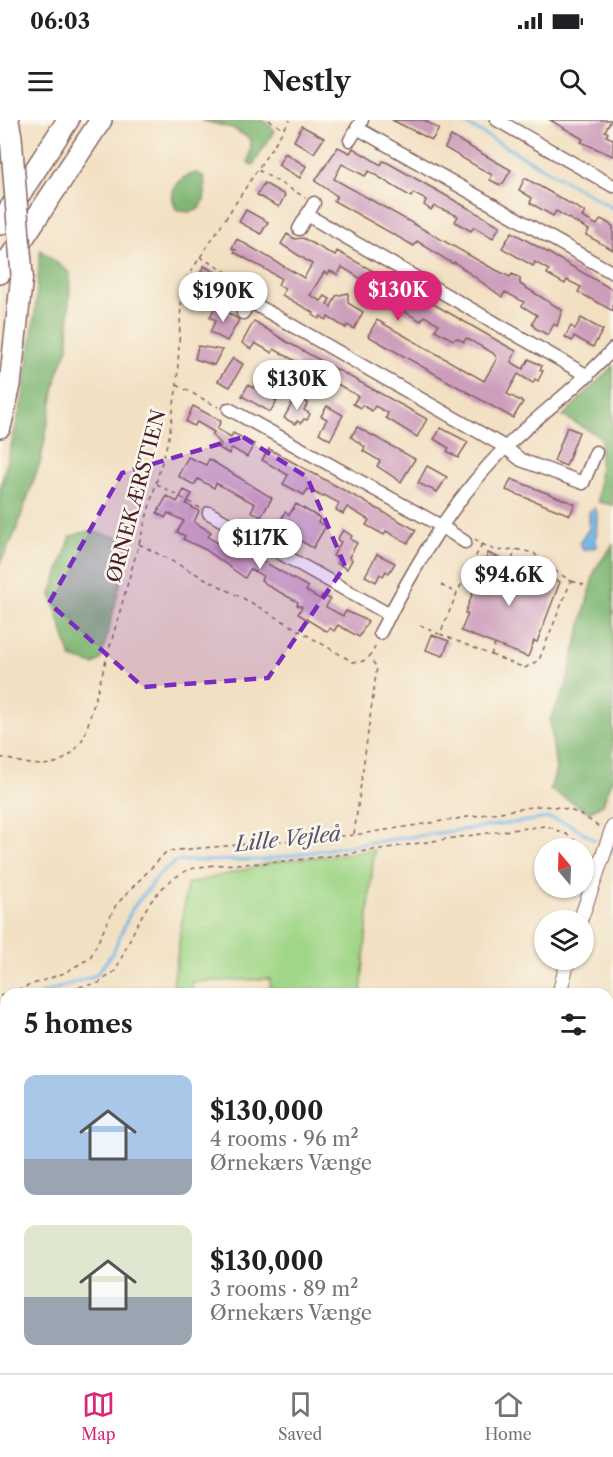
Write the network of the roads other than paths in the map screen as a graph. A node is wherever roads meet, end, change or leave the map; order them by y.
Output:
1 (68, 120) edge
2 (101, 120) edge
3 (497, 120) edge
4 (360, 124) edge
5 (9, 128) edge
6 (350, 140) dead end
7 (613, 186) edge
8 (314, 203) road end
9 (307, 215) junction
10 (0, 224) edge
11 (300, 229) dead end
12 (0, 273) edge
13 (613, 273) edge
14 (256, 289) road end
15 (249, 301) junction
16 (243, 313) dead end
17 (613, 349) edge
18 (588, 376) junction
19 (229, 409) road end
20 (0, 427) edge
21 (505, 447) junction
22 (597, 452) dead end
23 (209, 513) road end
24 (441, 526) junction
25 (467, 539) road end
26 (390, 615) junction
27 (380, 633) road end
28 (611, 832) edge
29 (584, 910) edge
30 (565, 970) edge
31 (561, 988) edge

1 - 10 highway
2 - 12 highway
3 - 7 street
4 - 6 street
4 - 13 street
5 - 20 highway, bridge
8 - 9 street
9 - 11 street
9 - 18 street
14 - 15 street
15 - 16 street
15 - 21 street
17 - 18 street
18 - 21 street
19 - 24 street
21 - 22 street
21 - 24 street
23 - 26 street
24 - 25 street
24 - 26 street
26 - 27 street
28 - 29 street
30 - 31 street

